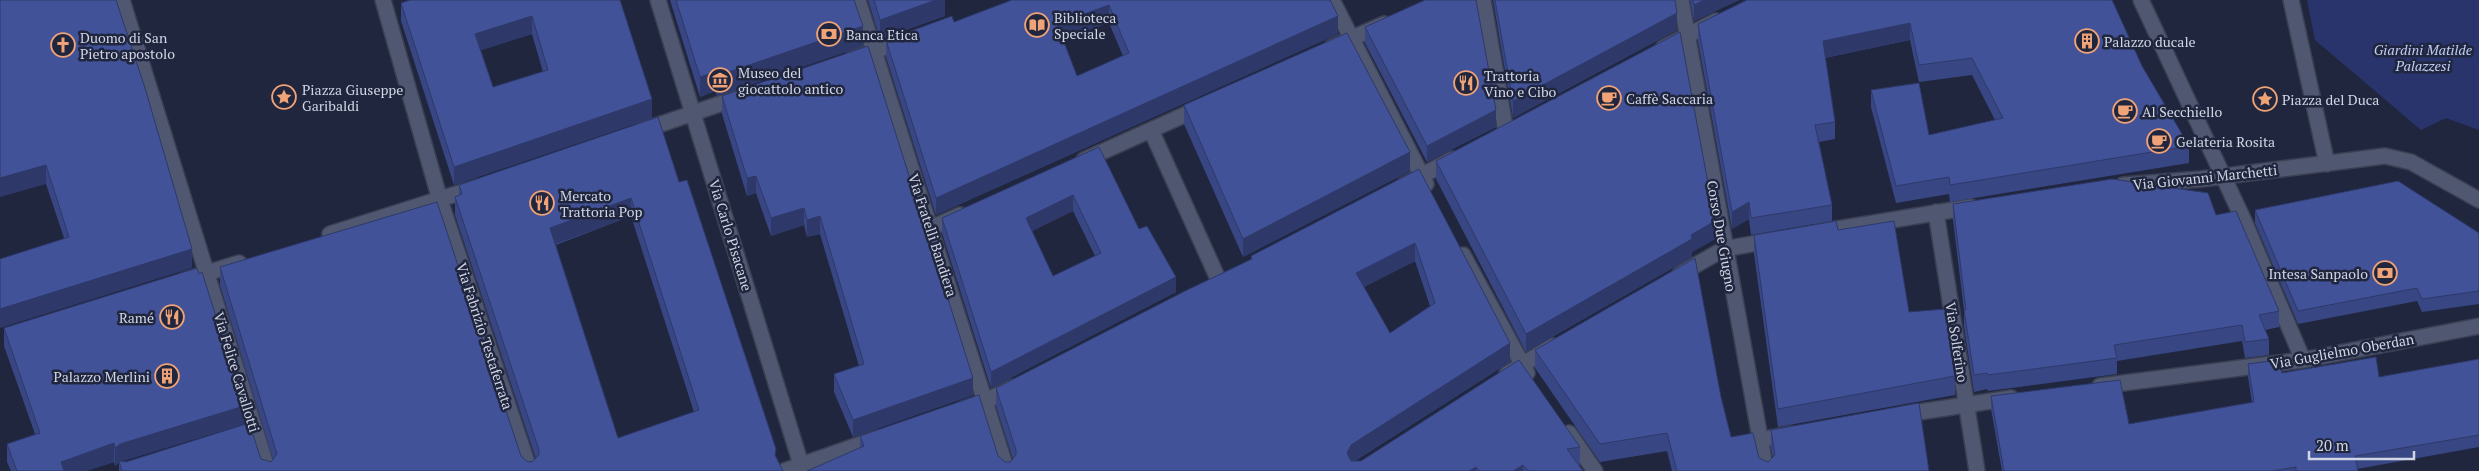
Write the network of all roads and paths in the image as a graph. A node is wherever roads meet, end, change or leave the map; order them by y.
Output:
1 (122, 0) edge
2 (658, 0) edge
3 (858, 0) edge
4 (1332, 0) edge
5 (1483, 0) edge
6 (1681, 0) edge
7 (2141, 0) edge
8 (2291, 0) edge
9 (389, 9) edge
10 (1728, 16) edge
11 (1393, 19) edge
12 (1688, 35) junction
13 (918, 36) edge
14 (1352, 39) junction
15 (873, 52) junction
16 (1653, 54) edge
17 (1317, 55) edge
18 (835, 65) edge
19 (750, 94) edge
20 (1212, 102) edge
21 (694, 113) junction
22 (1523, 123) edge
23 (1151, 130) junction
24 (1506, 132) junction
25 (628, 136) edge
26 (1489, 141) edge
27 (1464, 154) edge
28 (2327, 164) junction
29 (1072, 166) edge
30 (1422, 176) junction
31 (2224, 176) junction
32 (496, 181) edge
33 (2107, 186) edge
34 (1386, 194) edge
35 (440, 200) junction
36 (2479, 200) edge
37 (1435, 201) edge
38 (1983, 205) edge
39 (975, 209) edge
40 (1936, 212) junction
41 (931, 228) junction
42 (318, 238) edge
43 (1458, 244) edge
44 (1724, 249) junction
45 (252, 259) edge
46 (1237, 272) edge
47 (206, 273) junction
48 (1219, 281) junction
49 (1666, 282) edge
50 (168, 285) edge
51 (1202, 290) edge
52 (2479, 326) edge
53 (1564, 340) edge
54 (2303, 360) junction
55 (1522, 365) junction
56 (1029, 379) edge
57 (1497, 381) edge
58 (2085, 388) edge
59 (1538, 389) edge
60 (2026, 396) edge
61 (986, 401) junction
62 (1967, 403) junction
63 (949, 414) edge
64 (1882, 418) edge
65 (1561, 422) edge
66 (1807, 431) edge
67 (894, 433) edge
68 (1760, 440) junction
69 (802, 468) edge
70 (268, 471) edge
71 (530, 471) edge
72 (784, 471) edge
73 (1007, 471) edge
74 (1595, 471) edge
75 (1766, 471) edge
76 (1977, 471) edge

1 - 47 street
2 - 21 street, Via Carlo Pisacane
3 - 15 street, Via Fratelli Bandiera
4 - 14 street
5 - 24 street
6 - 12 street, Corso Due Giugno
7 - 31 street
8 - 28 street
9 - 35 street
10 - 12 street
11 - 14 street
12 - 16 street
12 - 44 street, Corso Due Giugno
13 - 15 street
14 - 17 street
14 - 30 street
15 - 18 street
15 - 41 street, Via Fratelli Bandiera
19 - 21 street
20 - 23 street
21 - 25 street
21 - 69 street, Via Carlo Pisacane
22 - 24 street
23 - 29 street
23 - 48 street
24 - 26 street
27 - 30 street
28 - 31 street, Via Giovanni Marchetti
28 - 36 street, Via Giovanni Marchetti
30 - 34 street
30 - 37 street
31 - 33 street, Via Giovanni Marchetti
31 - 54 street
32 - 35 street
35 - 42 street
35 - 71 street, Via Fabrizio Testaferrata
38 - 40 street
39 - 41 street
40 - 44 street
40 - 62 street, Via Solferino
41 - 61 street, Via Fratelli Bandiera
43 - 55 street
44 - 49 street
44 - 68 street, Corso Due Giugno
45 - 47 street
46 - 48 street
47 - 50 street
47 - 70 street, Via Felice Cavallotti
48 - 51 street
52 - 54 street, Via Guglielmo Oberdan
53 - 55 street
54 - 58 street, Via Guglielmo Oberdan
55 - 57 street
55 - 59 street
56 - 61 street
60 - 62 street
61 - 63 street
61 - 73 street, Via Fratelli Bandiera
62 - 64 street
62 - 76 street, Via Solferino
65 - 74 street
66 - 68 street
67 - 69 street
68 - 75 street, Corso Due Giugno
69 - 72 street

